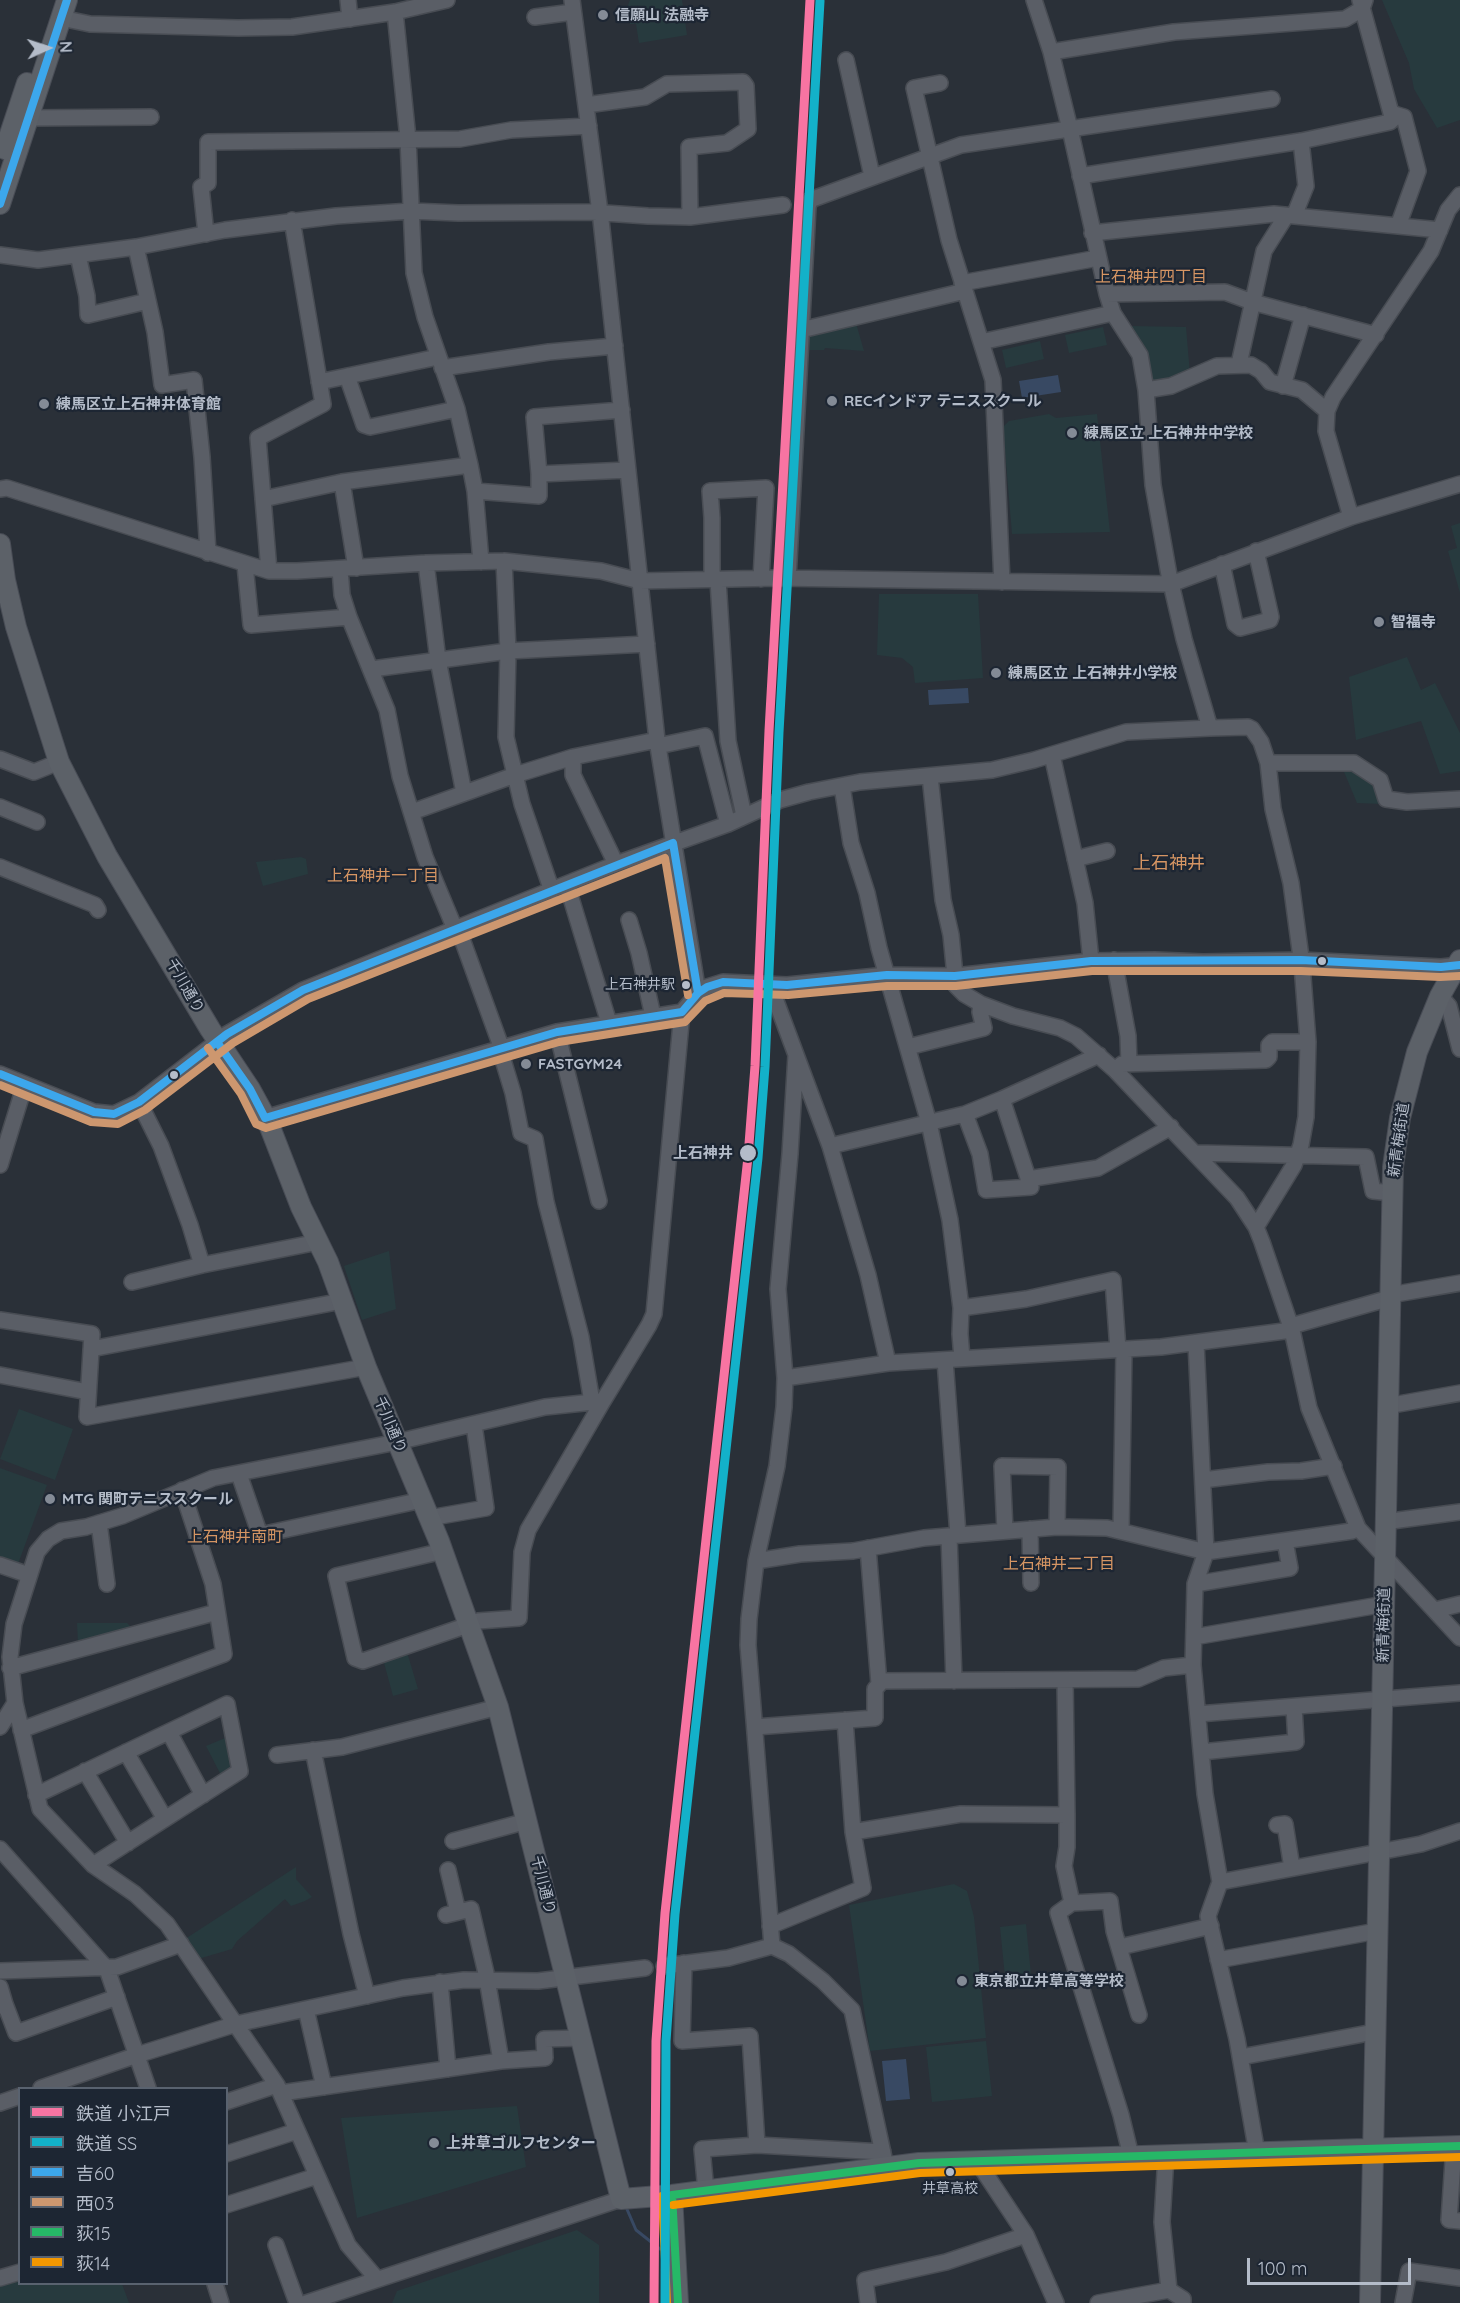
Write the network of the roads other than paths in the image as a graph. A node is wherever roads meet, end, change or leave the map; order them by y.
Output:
1 (348, 0) edge
2 (447, 0) edge
3 (1034, 0) edge
4 (1363, 3) edge
5 (61, 6) edge
6 (573, 6) edge
7 (395, 12) junction
8 (535, 17) dead end
9 (350, 19) junction
10 (1051, 52) junction
11 (846, 60) dead end
12 (940, 83) dead end
13 (1272, 99) dead end
14 (586, 105) junction
15 (1397, 115) junction
16 (151, 117) dead end
17 (29, 118) junction
18 (589, 126) junction
19 (1070, 129) junction
20 (408, 139) junction
21 (1301, 141) junction
22 (931, 154) junction
23 (0, 163) edge
24 (872, 176) junction
25 (1080, 176) junction
26 (1460, 195) edge
27 (0, 204) edge
28 (783, 205) dead end
29 (411, 211) junction
30 (600, 213) junction
31 (690, 216) junction
32 (1290, 216) junction
33 (292, 220) junction
34 (1398, 226) junction
35 (1440, 230) junction
36 (1092, 233) junction
37 (206, 234) junction
38 (136, 247) junction
39 (0, 255) edge
40 (78, 255) junction
41 (1098, 258) junction
42 (964, 287) junction
43 (1107, 294) junction
44 (148, 301) junction
45 (1252, 302) junction
46 (1113, 313) junction
47 (1303, 315) junction
48 (801, 330) junction
49 (1376, 335) junction
50 (981, 342) junction
51 (615, 346) junction
52 (440, 362) junction
53 (1239, 364) junction
54 (347, 376) junction
55 (319, 381) junction
56 (1283, 386) junction
57 (1146, 390) junction
58 (457, 409) junction
59 (622, 410) junction
60 (1327, 411) junction
61 (470, 465) junction
62 (628, 470) junction
63 (539, 474) junction
64 (342, 482) junction
65 (1460, 484) edge
66 (0, 489) edge
67 (475, 491) junction
68 (263, 499) junction
69 (1351, 517) junction
70 (0, 544) edge
71 (1256, 551) junction
72 (208, 553) junction
73 (504, 561) junction
74 (481, 562) junction
75 (426, 563) junction
76 (1222, 564) junction
77 (245, 565) junction
78 (348, 568) junction
79 (268, 571) junction
80 (761, 579) junction
81 (788, 579) junction
82 (715, 580) junction
83 (640, 581) junction
84 (1002, 582) junction
85 (1171, 584) junction
86 (349, 617) junction
87 (647, 644) junction
88 (508, 651) junction
89 (438, 660) junction
90 (372, 669) junction
91 (1210, 728) junction
92 (658, 743) junction
93 (1052, 755) junction
94 (573, 757) junction
95 (0, 759) edge
96 (59, 762) junction
97 (1268, 763) junction
98 (515, 775) junction
99 (930, 776) junction
100 (842, 786) junction
101 (464, 793) junction
102 (1460, 799) edge
103 (0, 807) edge
104 (412, 812) junction
105 (744, 816) junction
106 (37, 822) dead end
107 (728, 824) junction
108 (673, 843) junction
109 (1107, 851) dead end
110 (1075, 859) junction
111 (616, 864) junction
112 (0, 867) edge
113 (560, 888) junction
114 (98, 910) dead end
115 (629, 920) dead end
116 (457, 928) junction
117 (1114, 960) junction
118 (1301, 960) junction
119 (1091, 961) junction
120 (1459, 964) edge
121 (887, 975) junction
122 (955, 976) junction
123 (770, 985) junction
124 (698, 993) junction
125 (1440, 996) junction
126 (981, 1004) junction
127 (682, 1012) junction
128 (653, 1016) junction
129 (609, 1023) junction
130 (557, 1032) junction
131 (217, 1042) junction
132 (1308, 1042) junction
133 (908, 1047) junction
134 (501, 1049) junction
135 (1460, 1049) edge
136 (796, 1055) junction
137 (1099, 1055) junction
138 (1122, 1067) junction
139 (0, 1074) edge
140 (25, 1084) junction
141 (1002, 1099) junction
142 (139, 1102) junction
143 (965, 1114) junction
144 (265, 1118) junction
145 (929, 1123) junction
146 (1171, 1127) junction
147 (4, 1133) edge
148 (830, 1146) junction
149 (1197, 1153) junction
150 (1297, 1157) junction
151 (0, 1164) edge
152 (1028, 1179) junction
153 (1392, 1193) junction
154 (599, 1201) dead end
155 (1256, 1227) junction
156 (318, 1242) junction
157 (202, 1265) junction
158 (132, 1281) dead end
159 (1460, 1283) edge
160 (1390, 1296) junction
161 (342, 1301) junction
162 (962, 1308) junction
163 (0, 1320) edge
164 (1292, 1328) junction
165 (1196, 1343) junction
166 (91, 1349) junction
167 (1121, 1349) junction
168 (962, 1358) junction
169 (945, 1359) junction
170 (888, 1363) junction
171 (366, 1367) junction
172 (0, 1375) edge
173 (785, 1378) junction
174 (88, 1392) junction
175 (1460, 1393) edge
176 (597, 1401) junction
177 (1387, 1406) junction
178 (474, 1425) junction
179 (397, 1442) junction
180 (1334, 1466) junction
181 (239, 1474) junction
182 (1203, 1480) junction
183 (182, 1490) junction
184 (426, 1509) junction
185 (1460, 1512) edge
186 (1384, 1522) junction
187 (99, 1523) junction
188 (1057, 1527) junction
189 (1358, 1528) junction
190 (1030, 1529) junction
191 (1005, 1531) junction
192 (1121, 1532) junction
193 (953, 1536) junction
194 (1285, 1540) junction
195 (868, 1548) junction
196 (443, 1551) junction
197 (1206, 1552) junction
198 (1384, 1558) junction
199 (756, 1561) junction
200 (0, 1565) edge
201 (29, 1575) junction
202 (1030, 1583) dead end
203 (107, 1584) dead end
204 (1195, 1584) junction
205 (1385, 1604) junction
206 (1460, 1604) edge
207 (1435, 1611) junction
208 (217, 1612) junction
209 (473, 1623) junction
210 (1194, 1637) junction
211 (1460, 1638) edge
212 (1193, 1665) junction
213 (7, 1670) edge
214 (1065, 1680) junction
215 (954, 1681) junction
216 (879, 1684) junction
217 (1460, 1693) edge
218 (1383, 1699) junction
219 (15, 1703) junction
220 (498, 1707) junction
221 (1294, 1707) junction
222 (1198, 1714) junction
223 (845, 1720) junction
224 (755, 1726) junction
225 (0, 1727) edge
226 (21, 1730) junction
227 (169, 1732) junction
228 (313, 1750) junction
229 (126, 1752) junction
230 (1202, 1752) junction
231 (276, 1755) dead end
232 (85, 1771) junction
233 (36, 1795) junction
234 (203, 1795) junction
235 (1067, 1815) junction
236 (165, 1819) junction
237 (527, 1821) junction
238 (1277, 1825) dead end
239 (1460, 1831) edge
240 (853, 1832) junction
241 (453, 1841) dead end
242 (128, 1843) junction
243 (0, 1849) edge
244 (1379, 1853) junction
245 (93, 1865) junction
246 (1292, 1868) junction
247 (448, 1870) dead end
248 (1220, 1882) junction
249 (1072, 1903) junction
250 (770, 1926) junction
251 (1211, 1926) junction
252 (1377, 1931) junction
253 (181, 1944) junction
254 (772, 1946) junction
255 (1120, 1947) junction
256 (1218, 1960) junction
257 (684, 1964) junction
258 (664, 1966) dead end
259 (645, 1968) dead end
260 (107, 1969) junction
261 (0, 1971) edge
262 (567, 1978) junction
263 (487, 1981) junction
264 (440, 1982) junction
265 (0, 1987) edge
266 (367, 1996) junction
267 (117, 1997) junction
268 (3, 2005) edge
269 (306, 2009) junction
270 (1140, 2015) dead end
271 (236, 2024) junction
272 (1374, 2032) junction
273 (581, 2038) junction
274 (137, 2055) junction
275 (1240, 2057) junction
276 (501, 2061) junction
277 (448, 2069) junction
278 (44, 2087) edge
279 (148, 2087) edge
280 (324, 2087) junction
281 (279, 2089) junction
282 (18, 2097) edge
283 (228, 2102) edge
284 (0, 2103) edge
285 (297, 2131) junction
286 (758, 2145) junction
287 (1457, 2146) edge
288 (1372, 2149) junction
289 (1257, 2152) junction
290 (228, 2153) edge
291 (1166, 2155) junction
292 (1131, 2156) junction
293 (885, 2160) junction
294 (977, 2161) junction
295 (316, 2176) junction
296 (706, 2191) junction
297 (672, 2195) junction
298 (621, 2199) junction
299 (228, 2204) edge
300 (1460, 2221) edge
301 (1026, 2235) junction
302 (276, 2244) dead end
303 (18, 2273) edge
304 (0, 2278) edge
305 (1460, 2278) edge
306 (376, 2279) junction
307 (215, 2285) edge
308 (1169, 2290) junction
309 (334, 2299) edge
310 (221, 2303) edge
311 (297, 2303) edge
312 (306, 2303) edge
313 (678, 2303) edge
314 (868, 2303) edge
315 (1056, 2303) edge
316 (1098, 2303) edge
317 (1183, 2303) edge
318 (1370, 2303) edge
319 (1403, 2303) edge

1 - 9 street
2 - 7 street
3 - 10 street
4 - 10 street
4 - 15 street
5 - 9 street
5 - 17 main road
5 - 23 main road
6 - 8 street
6 - 14 street
7 - 9 street
7 - 20 street
10 - 19 street
11 - 24 street
12 - 22 street
13 - 19 street
14 - 18 street
14 - 31 street
15 - 21 street
15 - 34 street
16 - 17 street
17 - 27 main road
18 - 20 street
18 - 30 street
19 - 22 street
19 - 25 street
20 - 29 street
20 - 37 street
21 - 25 street
21 - 32 street
22 - 24 street
22 - 42 street
24 - 48 street
25 - 36 street
26 - 35 street
28 - 31 street
29 - 30 street
29 - 33 street
29 - 52 street
30 - 31 street
30 - 51 street
32 - 34 street
32 - 36 street
32 - 45 street
33 - 37 street
33 - 55 street
34 - 35 street
35 - 49 street
36 - 41 street
37 - 38 street
38 - 40 street
38 - 44 street
39 - 40 street
40 - 44 street
41 - 42 street
41 - 43 street
42 - 48 street
42 - 50 street
43 - 45 street
43 - 46 street
44 - 72 street
45 - 47 street
45 - 53 street
46 - 50 street
46 - 57 street
47 - 49 street
47 - 56 street
48 - 81 street
49 - 60 street
50 - 84 street
51 - 52 street
51 - 59 street
52 - 54 street
52 - 58 street
53 - 56 street
53 - 57 street
54 - 55 street
54 - 58 street
55 - 68 street
56 - 60 street
57 - 85 street
58 - 61 street
59 - 62 street
59 - 63 street
60 - 69 street
61 - 64 street
61 - 67 street
62 - 63 street
62 - 83 street
63 - 67 street
64 - 68 street
64 - 78 street
65 - 69 street
66 - 72 street
67 - 74 street
68 - 79 street
69 - 71 street
70 - 96 main road, 千川通り
71 - 76 street
71 - 76 street
72 - 77 street
73 - 74 street
73 - 83 street
73 - 88 street
74 - 75 street
75 - 78 street
75 - 89 street
76 - 85 street
77 - 79 street
77 - 86 street
78 - 79 street
78 - 86 street
80 - 81 street
80 - 82 street
80 - 82 street
81 - 84 street
82 - 83 street
82 - 105 street
83 - 87 street
84 - 85 street
85 - 91 street
86 - 90 street
87 - 88 street
87 - 92 street
88 - 89 street
88 - 98 street
89 - 90 street
89 - 101 street
90 - 104 street
91 - 93 street
91 - 97 street
92 - 94 street
92 - 107 street
92 - 108 street
93 - 99 street
93 - 110 street
94 - 98 street
94 - 111 street
95 - 96 street
96 - 131 main road, 千川通り
97 - 102 street
97 - 118 street
98 - 101 street
98 - 113 street
99 - 100 street
99 - 122 street
100 - 105 street
100 - 121 street
101 - 104 street
103 - 106 street
104 - 116 street
105 - 107 street
107 - 108 street
108 - 111 street
108 - 124 street
109 - 110 street
110 - 119 street
111 - 113 street
112 - 114 street
113 - 116 street
113 - 129 street
115 - 128 street
116 - 131 street
116 - 134 street
117 - 118 street
117 - 119 street
117 - 138 street
118 - 120 street
118 - 132 street
119 - 122 street
120 - 125 main road, 新青梅街道
121 - 122 street
121 - 123 street
121 - 133 street
122 - 126 street
123 - 124 street
123 - 136 street
124 - 127 street
125 - 135 street
125 - 153 main road, 新青梅街道
126 - 133 street
126 - 137 street
127 - 128 street
127 - 176 street
128 - 129 street
129 - 130 street
130 - 134 street
130 - 154 street
131 - 142 street
131 - 144 main road, 千川通り
132 - 138 street
132 - 150 street
133 - 145 street
134 - 144 street
134 - 176 street
136 - 148 street
136 - 173 street
137 - 138 street
137 - 141 street
138 - 146 street
139 - 140 street
140 - 142 street
140 - 147 street
141 - 143 street
141 - 152 street
142 - 157 street
143 - 145 street
143 - 152 street
144 - 156 main road, 千川通り
145 - 148 street
145 - 162 street
146 - 149 street
146 - 152 street
147 - 151 street
148 - 170 street
149 - 150 street
149 - 155 street
150 - 153 street
150 - 155 street
153 - 160 main road, 新青梅街道
155 - 164 street
156 - 157 street
156 - 161 main road, 千川通り
157 - 158 street
159 - 160 street
160 - 164 street
160 - 177 main road, 新青梅街道
161 - 166 street
161 - 171 main road, 千川通り
162 - 167 street
162 - 168 street
163 - 166 street
164 - 165 street
164 - 180 street
165 - 167 street
165 - 182 street
166 - 174 street
167 - 168 street
167 - 192 street
168 - 169 street
169 - 170 street
169 - 193 street
170 - 173 street
171 - 174 street
171 - 179 main road, 千川通り
172 - 174 street
173 - 199 street
175 - 177 street
176 - 178 street
176 - 209 street
177 - 186 main road, 新青梅街道
178 - 179 street
178 - 184 street
179 - 181 street
179 - 184 main road, 千川通り
180 - 182 street
180 - 189 street
181 - 183 street
181 - 184 street
182 - 197 street
183 - 187 street
183 - 208 street
184 - 196 main road, 千川通り
185 - 186 street
186 - 198 main road, 新青梅街道
187 - 201 street
187 - 203 street
188 - 190 street
188 - 191 street
188 - 192 street
189 - 194 street
189 - 198 street
190 - 191 street
190 - 202 street
191 - 193 street
192 - 197 street
193 - 195 street
193 - 215 street
194 - 197 street
194 - 204 street
195 - 199 street
195 - 216 street
196 - 209 main road, 千川通り
196 - 209 street
197 - 204 street
198 - 205 main road, 新青梅街道
198 - 207 street
199 - 224 street
200 - 201 street
201 - 213 street
204 - 210 street
205 - 210 street
205 - 218 main road, 新青梅街道
206 - 207 street
207 - 211 street
208 - 213 street
208 - 226 street
209 - 220 main road, 千川通り
210 - 212 street
212 - 214 street
212 - 222 street
213 - 219 street
214 - 215 street
214 - 235 street
215 - 216 street
216 - 223 street
217 - 218 street
218 - 221 street
218 - 244 main road, 新青梅街道
219 - 225 street
219 - 226 street
220 - 228 street
220 - 237 main road, 千川通り
221 - 222 street
221 - 230 street
222 - 230 street
223 - 224 street
223 - 240 street
224 - 250 street
226 - 233 street
227 - 229 street
227 - 234 street
227 - 234 street
228 - 231 street
228 - 266 street
229 - 232 street
229 - 236 street
230 - 248 street
232 - 233 street
232 - 242 street
233 - 245 street
234 - 236 street
235 - 240 street
235 - 249 street
236 - 242 street
237 - 241 street
237 - 262 main road, 千川通り
238 - 246 street
239 - 244 street
240 - 250 street
242 - 245 street
243 - 260 street
244 - 246 street
244 - 252 main road, 新青梅街道
245 - 253 street
246 - 248 street
247 - 263 street
248 - 251 street
249 - 255 street
249 - 292 street
250 - 254 street
251 - 255 street
251 - 256 street
252 - 256 street
252 - 272 main road, 新青梅街道
253 - 260 street
253 - 271 street
254 - 257 street
254 - 293 street
255 - 270 street
256 - 275 street
257 - 258 street
257 - 286 street
259 - 262 street
260 - 261 street
260 - 267 street
262 - 263 street
262 - 273 main road, 千川通り
263 - 264 street
263 - 276 street
264 - 266 street
264 - 277 street
265 - 268 street
266 - 269 street
267 - 268 street
267 - 274 street
269 - 271 street
269 - 280 street
271 - 274 street
271 - 281 street
272 - 275 street
272 - 288 main road, 新青梅街道
273 - 276 street
273 - 298 main road, 千川通り
274 - 278 street
274 - 279 street
275 - 289 street
276 - 277 street
277 - 280 street
280 - 281 street
281 - 283 street
281 - 285 street
282 - 284 street
285 - 290 street
285 - 295 street
286 - 293 street
286 - 296 street
287 - 288 main road
287 - 300 street
288 - 289 main road
288 - 318 main road, 新青梅街道
289 - 291 main road
291 - 292 main road
291 - 308 street
292 - 294 main road
293 - 294 main road
293 - 296 main road
294 - 301 street
295 - 299 street
295 - 306 street
296 - 297 main road
297 - 298 main road
297 - 313 main road
298 - 306 street
301 - 314 street
301 - 315 street
302 - 311 street
303 - 304 street
305 - 319 street
306 - 309 street
307 - 310 street
308 - 316 street
308 - 317 street
309 - 312 street

